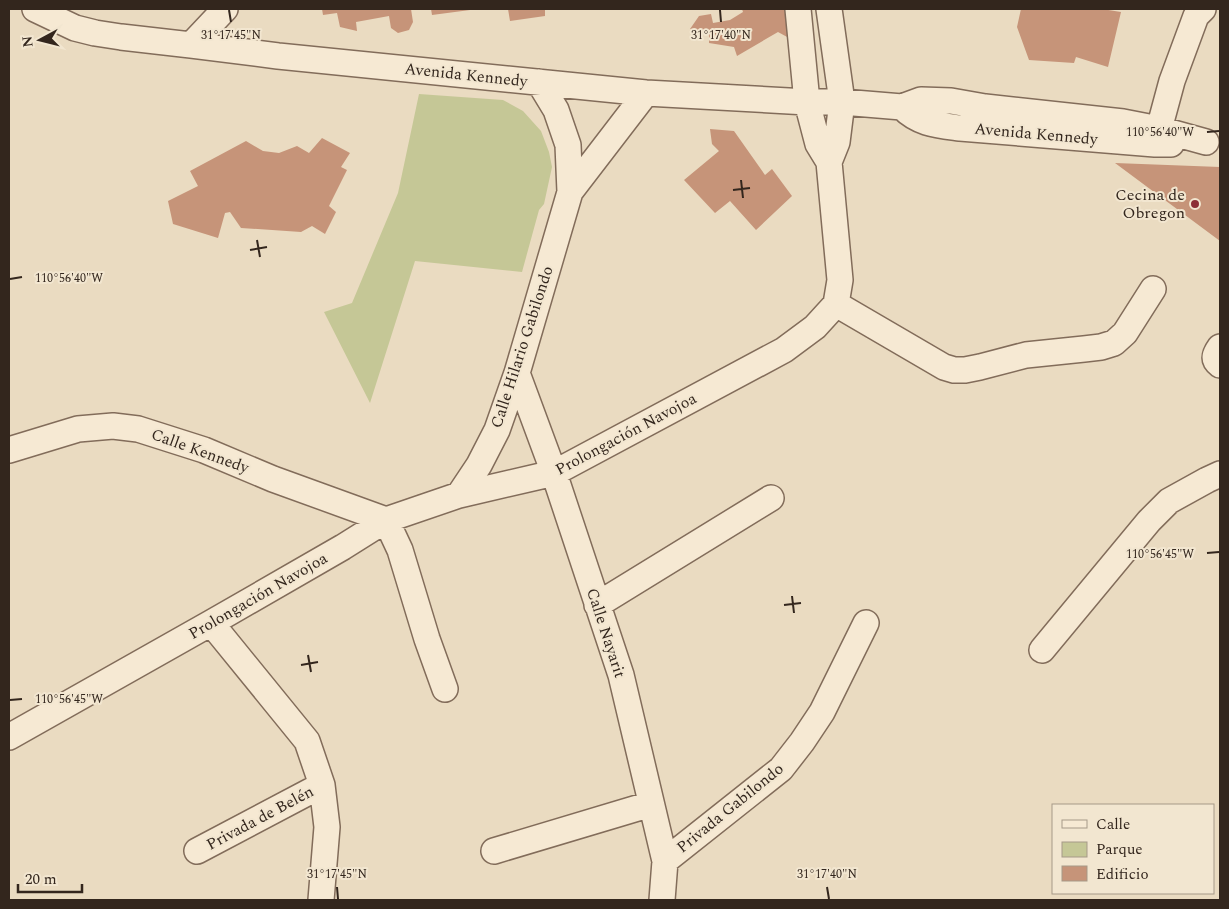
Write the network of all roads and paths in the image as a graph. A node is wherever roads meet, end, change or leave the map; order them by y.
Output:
1 (36, 9) edge
2 (225, 9) edge
3 (798, 9) edge
4 (829, 9) edge
5 (1192, 11) edge
6 (191, 45) junction
7 (539, 82) junction
8 (646, 93) junction
9 (807, 102) junction
10 (842, 102) junction
11 (1157, 137) junction
12 (1213, 143) edge
13 (829, 162) junction
14 (570, 192) junction
15 (1153, 289) dead end
16 (836, 304) junction
17 (1220, 347) edge
18 (1220, 365) edge
19 (517, 373) junction
20 (9, 450) edge
21 (554, 473) junction
22 (1220, 474) edge
23 (459, 495) junction
24 (772, 498) dead end
25 (386, 520) junction
26 (597, 605) junction
27 (211, 623) junction
28 (866, 623) dead end
29 (1042, 650) dead end
30 (445, 689) dead end
31 (9, 736) edge
32 (322, 785) junction
33 (651, 804) junction
34 (197, 851) dead end
35 (494, 851) dead end
36 (665, 861) junction
37 (321, 900) edge
38 (662, 900) edge

1 - 6 street, Avenida Kennedy
2 - 6 street
3 - 9 street
4 - 10 street
5 - 11 street
6 - 7 street, Avenida Kennedy
7 - 8 street, Avenida Kennedy
7 - 14 street, Calle Hilario Gabilondo
8 - 9 street, Avenida Kennedy
8 - 14 street, Calle Hilario Gabilondo
9 - 10 street, Avenida Kennedy
9 - 13 street
10 - 11 street, Avenida Kennedy
10 - 13 street
11 - 12 street, Avenida Kennedy
13 - 16 street
14 - 19 street, Calle Hilario Gabilondo
15 - 16 street
16 - 21 street, Prolongación Navojoa
17 - 18 street
19 - 21 street, Calle Nayarit
19 - 23 street, Calle Hilario Gabilondo
20 - 25 street, Calle Kennedy
21 - 23 street, Prolongación Navojoa
21 - 26 street, Calle Nayarit
22 - 29 street
23 - 25 street, Prolongación Navojoa
24 - 26 street
25 - 27 street, Prolongación Navojoa
25 - 30 street
26 - 33 street, Calle Nayarit
27 - 31 street, Prolongación Navojoa
27 - 32 street
28 - 36 street, Privada Gabilondo
32 - 34 street, Privada de Belén
32 - 37 street
33 - 35 street
33 - 36 street, Calle Nayarit
36 - 38 street, Calle Nayarit

